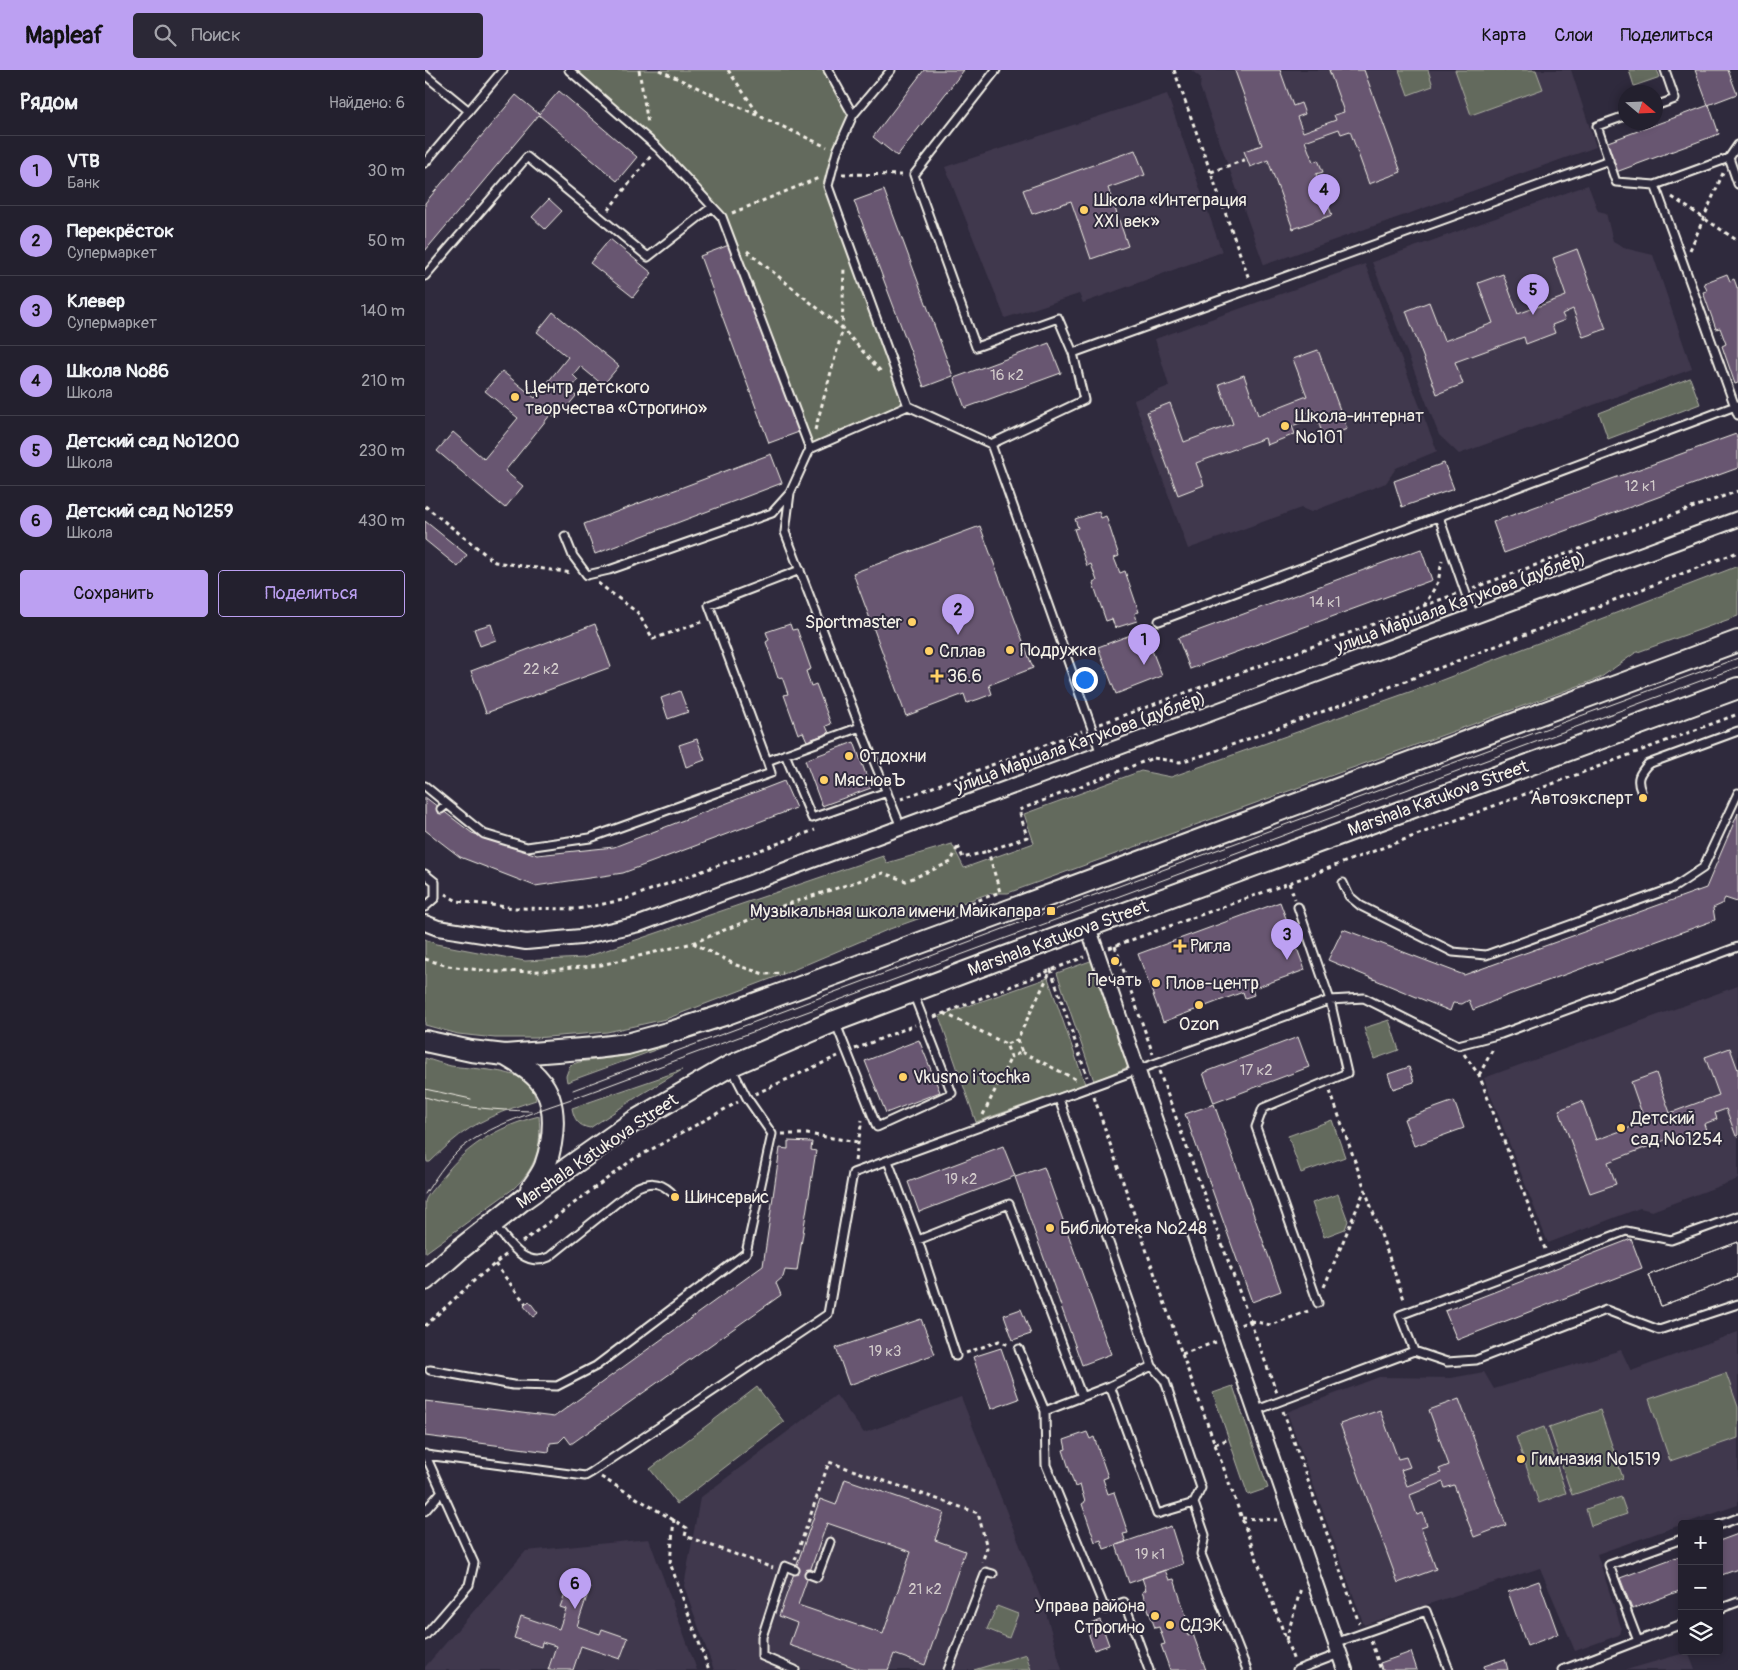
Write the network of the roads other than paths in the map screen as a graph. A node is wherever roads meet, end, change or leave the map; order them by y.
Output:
1 (503, 70) edge
2 (569, 70) edge
3 (828, 70) edge
4 (891, 70) edge
5 (996, 70) edge
6 (1665, 70) edge
7 (425, 75) edge
8 (1663, 103) edge
9 (469, 111) junction
10 (853, 116) junction
11 (1618, 118) edge
12 (1738, 145) edge
13 (1729, 158) junction
14 (1609, 160) junction
15 (425, 163) edge
16 (1738, 184) edge
17 (1655, 186) junction
18 (712, 207) junction
19 (425, 276) edge
20 (1073, 353) junction
21 (908, 406) junction
22 (1736, 406) edge
23 (1738, 415) edge
24 (991, 444) junction
25 (810, 449) junction
26 (790, 493) junction
27 (1439, 517) junction
28 (1738, 519) edge
29 (565, 536) dead end
30 (800, 570) junction
31 (1474, 617) junction
32 (1159, 621) dead end
33 (1738, 641) edge
34 (1738, 688) edge
35 (860, 727) junction
36 (1738, 731) edge
37 (785, 754) junction
38 (1101, 754) junction
39 (767, 761) junction
40 (425, 786) edge
41 (887, 792) junction
42 (1641, 792) dead end
43 (1738, 794) edge
44 (901, 827) junction
45 (425, 874) edge
46 (1343, 883) dead end
47 (425, 907) edge
48 (1297, 907) road end
49 (425, 923) edge
50 (1088, 927) junction
51 (1738, 947) edge
52 (913, 992) junction
53 (1330, 1000) junction
54 (835, 1021) junction
55 (425, 1041) edge
56 (505, 1055) junction
57 (730, 1066) junction
58 (1137, 1071) junction
59 (1059, 1100) junction
60 (888, 1161) junction
61 (671, 1192) dead end
62 (525, 1198) junction
63 (1738, 1216) edge
64 (493, 1223) junction
65 (918, 1240) junction
66 (429, 1273) edge
67 (1318, 1303) road end
68 (1738, 1304) edge
69 (1019, 1350) road end
70 (1414, 1351) junction
71 (956, 1356) road end
72 (1153, 1366) junction
73 (430, 1370) dead end
74 (1110, 1386) junction
75 (1082, 1397) junction
76 (1045, 1411) junction
77 (1254, 1411) junction
78 (425, 1455) edge
79 (442, 1491) junction
80 (1194, 1503) junction
81 (425, 1511) edge
82 (1738, 1518) edge
83 (1723, 1524) edge
84 (1678, 1540) edge
85 (829, 1542) dead end
86 (794, 1569) road end
87 (809, 1574) dead end
88 (993, 1574) dead end
89 (1738, 1602) edge
90 (1723, 1608) edge
91 (1678, 1626) edge
92 (425, 1636) edge
93 (1638, 1641) junction
94 (1337, 1649) junction
95 (795, 1670) edge
96 (948, 1670) edge
97 (1149, 1670) edge
98 (1247, 1670) edge
99 (1297, 1670) edge
100 (1345, 1670) edge
101 (1449, 1670) edge
102 (1562, 1670) edge

1 - 9 lane
2 - 18 lane
3 - 10 lane
4 - 10 lane
5 - 20 lane
6 - 8 lane
7 - 9 lane
9 - 15 lane
10 - 21 lane
11 - 14 lane
12 - 13 lane
13 - 16 lane
13 - 17 lane
14 - 17 lane
14 - 20 lane
17 - 22 lane
18 - 19 lane
18 - 25 lane
20 - 24 lane
21 - 24 lane
21 - 25 lane
22 - 23 lane
22 - 27 lane
24 - 38 lane
25 - 26 lane
26 - 29 lane
26 - 30 lane
27 - 31 lane
27 - 32 lane
28 - 31 street, улица Маршала Катукова (дублёр)
30 - 35 lane
30 - 39 lane
31 - 38 street, улица Маршала Катукова (дублёр)
33 - 56 main road
34 - 50 main road, Marshala Katukova Street
35 - 37 lane
35 - 41 lane
36 - 42 lane
37 - 39 lane
37 - 41 lane
38 - 44 street, улица Маршала Катукова (дублёр)
39 - 40 lane
41 - 44 lane
43 - 46 lane
44 - 49 street, улица Маршала Катукова (дублёр)
45 - 47 lane
48 - 53 lane
50 - 52 main road, Marshala Katukova Street
50 - 58 street
51 - 53 lane
52 - 54 main road, Marshala Katukova Street
52 - 54 lane
53 - 58 lane
53 - 67 lane
54 - 57 main road, Marshala Katukova Street
55 - 56 main road
56 - 62 main road
57 - 62 main road, Marshala Katukova Street
57 - 73 lane
58 - 59 lane
58 - 77 street
59 - 60 lane
59 - 72 lane
60 - 65 lane
60 - 78 lane
61 - 64 lane
62 - 64 main road, Marshala Katukova Street
63 - 70 lane
64 - 66 main road, Marshala Katukova Street
65 - 71 lane
65 - 75 lane
68 - 70 lane
69 - 76 lane
70 - 77 lane
72 - 74 lane
72 - 80 lane
74 - 75 lane
74 - 80 lane
75 - 76 lane
76 - 97 lane
77 - 94 street
78 - 79 lane
79 - 81 lane
79 - 92 lane
80 - 98 lane
82 - 83 lane
84 - 93 lane
85 - 87 lane
86 - 95 lane
88 - 96 lane
89 - 90 lane
91 - 93 lane
93 - 102 lane
94 - 99 lane
94 - 100 street
94 - 101 lane

